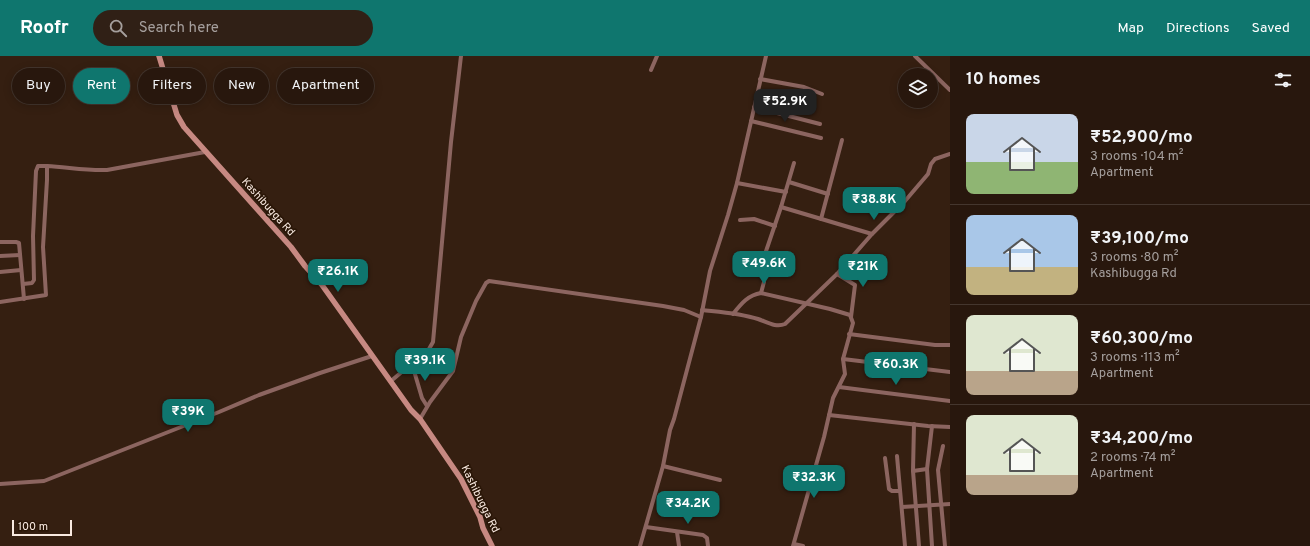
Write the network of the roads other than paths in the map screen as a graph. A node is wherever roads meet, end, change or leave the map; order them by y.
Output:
1 (159, 56) edge
2 (461, 56) edge
3 (657, 56) edge
4 (766, 56) edge
5 (915, 56) edge
6 (651, 70) dead end
7 (760, 79) junction
8 (950, 90) edge
9 (822, 94) dead end
10 (754, 107) junction
11 (751, 121) junction
12 (820, 124) dead end
13 (821, 138) dead end
14 (842, 140) dead end
15 (205, 152) junction
16 (950, 154) edge
17 (794, 162) dead end
18 (47, 166) junction
19 (789, 182) junction
20 (736, 183) junction
21 (786, 192) junction
22 (828, 194) junction
23 (781, 207) junction
24 (821, 219) junction
25 (740, 220) dead end
26 (775, 226) junction
27 (872, 234) junction
28 (0, 242) edge
29 (20, 255) junction
30 (0, 256) edge
31 (21, 270) junction
32 (0, 272) edge
33 (837, 274) junction
34 (23, 284) junction
35 (761, 293) junction
36 (24, 299) junction
37 (0, 302) edge
38 (806, 304) junction
39 (702, 310) junction
40 (733, 314) junction
41 (701, 317) junction
42 (851, 319) junction
43 (849, 334) junction
44 (950, 345) edge
45 (372, 356) junction
46 (843, 359) junction
47 (412, 364) junction
48 (950, 372) edge
49 (391, 380) junction
50 (839, 387) junction
51 (950, 401) edge
52 (427, 406) junction
53 (829, 415) junction
54 (420, 419) junction
55 (914, 424) junction
56 (932, 426) junction
57 (950, 427) edge
58 (943, 446) dead end
59 (897, 456) dead end
60 (886, 458) dead end
61 (663, 466) junction
62 (927, 469) junction
63 (913, 471) junction
64 (720, 480) dead end
65 (0, 484) edge
66 (900, 491) junction
67 (950, 504) edge
68 (929, 505) junction
69 (942, 505) junction
70 (915, 506) junction
71 (902, 508) junction
72 (646, 527) junction
73 (677, 532) junction
74 (793, 545) edge
75 (492, 546) edge
76 (640, 546) edge
77 (679, 546) edge
78 (708, 546) edge
79 (803, 546) edge
80 (905, 546) edge
81 (919, 546) edge
82 (932, 546) edge
83 (945, 546) edge

1 - 15 main road, Kashibugga Rd
2 - 47 street
3 - 6 street
4 - 7 street
5 - 8 street
7 - 9 street
7 - 10 street
10 - 11 street
10 - 12 street
11 - 13 street
11 - 20 street
14 - 22 street
15 - 18 street
15 - 45 main road, Kashibugga Rd
16 - 27 street
17 - 19 street
18 - 34 street
18 - 36 street
19 - 21 street
19 - 22 street
20 - 21 street
20 - 39 street
21 - 23 street
22 - 24 street
23 - 24 street
23 - 26 street
24 - 27 street
25 - 26 street
26 - 35 street
27 - 33 street
28 - 29 street
29 - 30 street
29 - 31 street
31 - 32 street
31 - 34 street
33 - 38 street
33 - 42 street
34 - 36 street
35 - 38 street
35 - 40 street
36 - 37 street
38 - 40 street
38 - 42 street
39 - 40 street
39 - 41 street
41 - 52 street
41 - 61 street
42 - 43 street
43 - 44 street
43 - 46 street
45 - 49 main road, Kashibugga Rd
45 - 65 street
46 - 48 street
46 - 50 street
47 - 49 street
47 - 52 street
49 - 54 main road, Kashibugga Rd
50 - 51 street
50 - 53 street
52 - 54 street
53 - 55 street
53 - 74 street
54 - 75 main road, Kashibugga Rd
55 - 56 street
55 - 63 street
56 - 57 street
56 - 62 street
58 - 69 street
59 - 66 street
60 - 66 street
61 - 64 street
61 - 72 street
62 - 63 street
62 - 68 street
63 - 70 street
66 - 71 street
67 - 69 street
68 - 69 street
68 - 70 street
68 - 82 street
69 - 83 street
70 - 71 street
70 - 81 street
71 - 80 street
72 - 73 street
72 - 76 street
73 - 77 street
73 - 78 street
74 - 79 street

